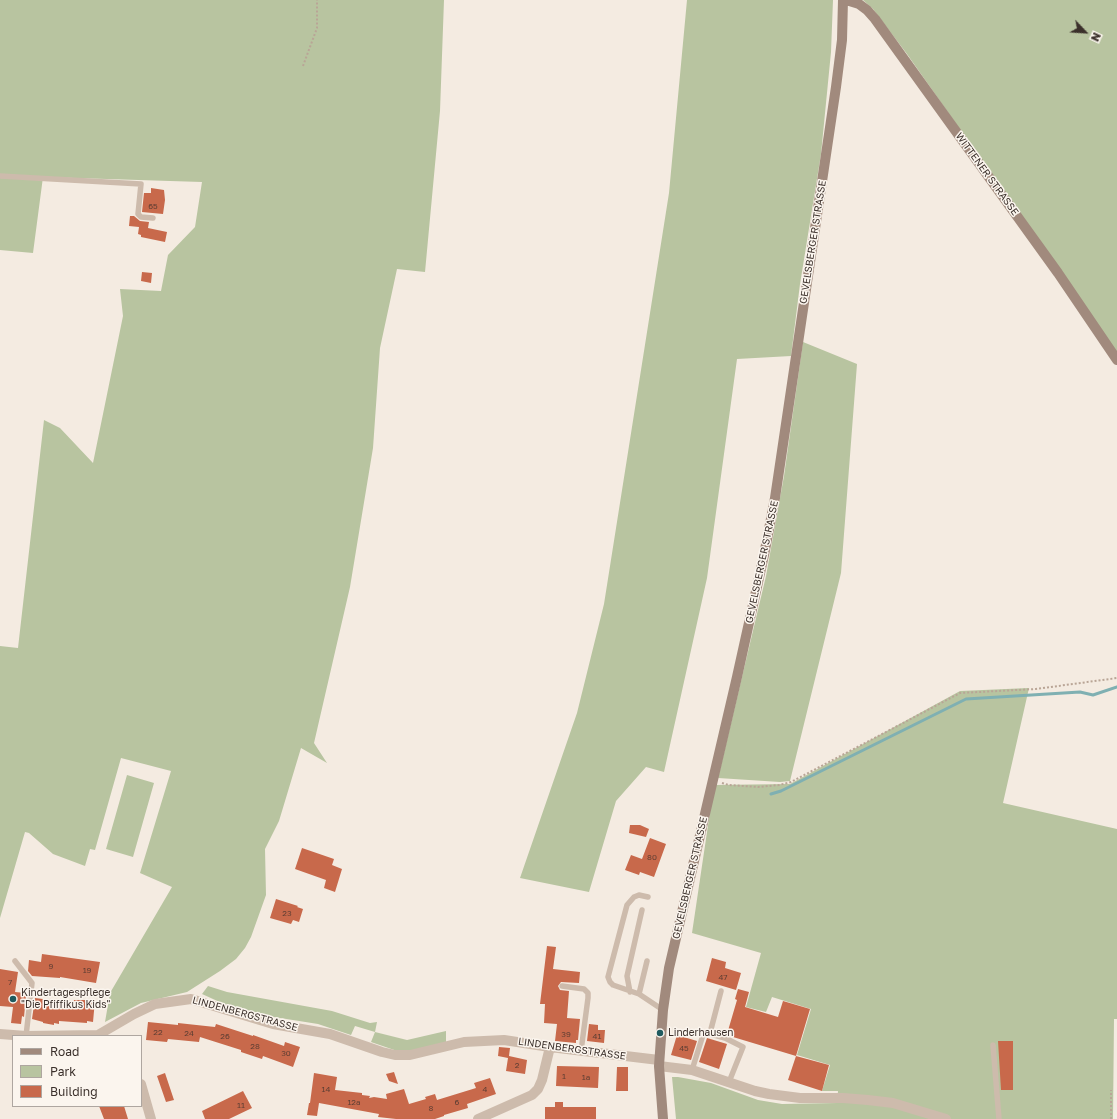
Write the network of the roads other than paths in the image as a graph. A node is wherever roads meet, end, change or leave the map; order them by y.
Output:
1 (844, 0) edge
2 (0, 176) edge
3 (153, 218) dead end
4 (1117, 360) edge
5 (648, 897) dead end
6 (642, 910) dead end
7 (15, 961) dead end
8 (647, 961) dead end
9 (562, 986) dead end
10 (721, 991) dead end
11 (630, 992) junction
12 (639, 994) junction
13 (662, 1010) junction
14 (710, 1033) junction
15 (0, 1034) edge
16 (13, 1035) edge
17 (26, 1035) edge
18 (102, 1035) edge
19 (993, 1045) dead end
20 (550, 1047) junction
21 (581, 1051) junction
22 (659, 1063) junction
23 (692, 1070) junction
24 (729, 1082) junction
25 (142, 1088) edge
26 (151, 1119) edge
27 (478, 1119) edge
28 (663, 1119) edge
29 (946, 1119) edge
30 (999, 1119) edge

1 - 4 main road, WITTENER STRASSE
1 - 13 main road, GEVELSBERGER STRASSE
2 - 3 lane
5 - 11 lane
6 - 11 lane
7 - 17 lane
8 - 12 lane
9 - 21 lane
10 - 14 lane
11 - 12 lane
12 - 13 lane
13 - 22 main road, GEVELSBERGER STRASSE
14 - 23 lane
14 - 24 lane
15 - 16 street, LINDENBERGSTRASSE
18 - 20 street, LINDENBERGSTRASSE
19 - 30 lane
20 - 21 street, LINDENBERGSTRASSE
20 - 27 street
21 - 22 street, LINDENBERGSTRASSE
22 - 23 street, LINDENBERGSTRASSE
22 - 28 main road, GEVELSBERGER STRASSE
23 - 24 street, LINDENBERGSTRASSE
24 - 29 street, LINDENBERGSTRASSE
25 - 26 street

